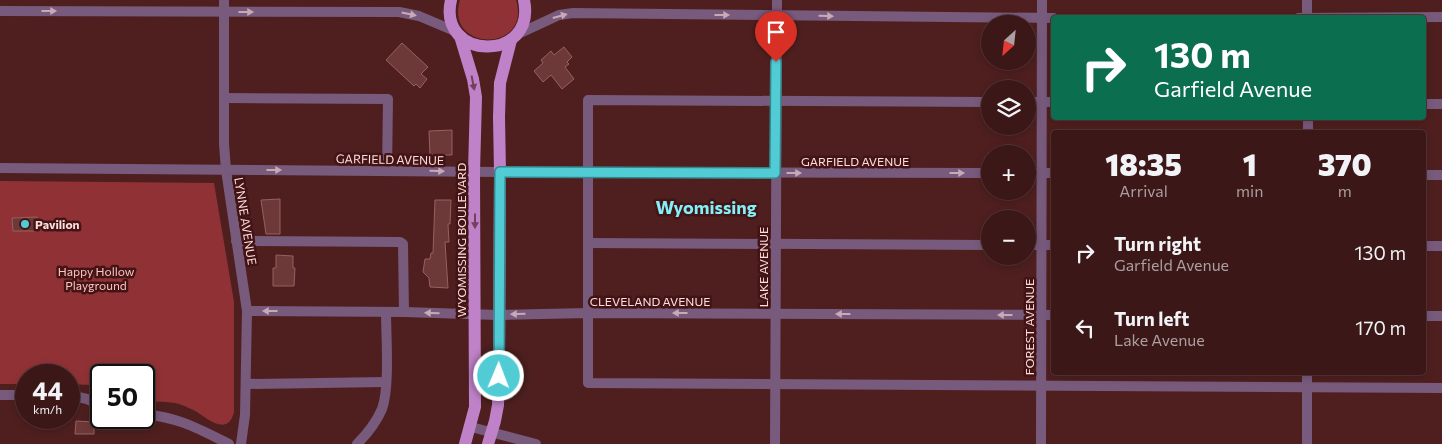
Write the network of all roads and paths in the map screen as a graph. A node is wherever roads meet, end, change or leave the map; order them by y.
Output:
1 (224, 0) edge
2 (451, 0) edge
3 (524, 0) edge
4 (777, 0) edge
5 (1042, 0) edge
6 (1307, 0) edge
7 (0, 11) edge
8 (223, 12) junction
9 (777, 15) junction
10 (1307, 15) edge
11 (1426, 17) edge
12 (1442, 17) edge
13 (1042, 18) junction
14 (1051, 18) edge
15 (458, 34) junction
16 (513, 38) junction
17 (224, 98) junction
18 (776, 101) junction
19 (981, 102) edge
20 (1036, 102) edge
21 (1042, 102) junction
22 (1051, 102) edge
23 (1426, 104) edge
24 (1442, 104) edge
25 (0, 168) edge
26 (226, 170) junction
27 (387, 171) junction
28 (474, 172) junction
29 (500, 172) junction
30 (588, 172) junction
31 (775, 173) junction
32 (981, 173) edge
33 (1036, 173) edge
34 (1042, 173) junction
35 (1051, 173) edge
36 (1426, 175) edge
37 (1442, 175) edge
38 (236, 241) junction
39 (588, 243) junction
40 (776, 243) junction
41 (981, 244) edge
42 (1036, 245) edge
43 (1042, 245) junction
44 (1051, 245) edge
45 (1426, 246) edge
46 (1442, 246) edge
47 (247, 311) junction
48 (386, 312) junction
49 (404, 312) junction
50 (588, 313) junction
51 (475, 314) junction
52 (775, 314) junction
53 (498, 315) junction
54 (1041, 315) junction
55 (1051, 315) edge
56 (1426, 316) edge
57 (1442, 316) edge
58 (1307, 375) edge
59 (386, 382) junction
60 (246, 384) junction
61 (775, 384) junction
62 (1041, 386) junction
63 (1307, 388) junction
64 (1442, 388) edge
65 (15, 394) edge
66 (0, 395) edge
67 (155, 416) edge
68 (471, 427) junction
69 (490, 438) edge
70 (229, 444) edge
71 (240, 444) edge
72 (357, 444) edge
73 (465, 444) edge
74 (536, 444) edge
75 (775, 444) edge
76 (1041, 444) edge
77 (1307, 444) edge

1 - 8 street, LYNNE AVENUE
2 - 15 main road, WYOMISSING BOULEVARD
3 - 16 main road
4 - 9 street, LAKE AVENUE
5 - 13 street, FOREST AVENUE
6 - 10 street
7 -> 8 street
8 -> 15 street
8 - 17 street, LYNNE AVENUE
9 -> 13 street
16 -> 9 street
9 - 18 street, LAKE AVENUE
11 - 12 street
13 - 14 street
13 - 21 street, FOREST AVENUE
15 - 16 main road
15 -> 28 main road, WYOMISSING BOULEVARD
16 - 29 main road
17 - 26 street, LYNNE AVENUE
17 - 27 street
18 - 19 street
18 - 30 street
18 - 31 street, LAKE AVENUE
20 - 21 street
21 - 22 street
21 - 34 street, FOREST AVENUE
23 - 24 street
25 - 26 street, GARFIELD AVENUE
26 -> 27 street, GARFIELD AVENUE
26 - 38 street, LYNNE AVENUE
27 -> 28 street, GARFIELD AVENUE
28 - 29 street, GARFIELD AVENUE
28 -> 51 main road, WYOMISSING BOULEVARD
29 - 30 street, GARFIELD AVENUE
29 - 53 main road
30 - 31 street, GARFIELD AVENUE
30 - 39 street
31 -> 32 street, GARFIELD AVENUE
31 - 40 street, LAKE AVENUE
33 - 34 street
34 - 35 street
34 - 43 street, FOREST AVENUE
36 - 37 street
38 - 47 street, LYNNE AVENUE
38 - 49 street
39 - 40 street
39 - 50 street
40 - 41 street
40 - 52 street, LAKE AVENUE
42 - 43 street
43 - 44 street
43 - 54 street, FOREST AVENUE
45 - 46 street
48 -> 47 street, CLEVELAND AVENUE
47 - 60 street, LYNNE AVENUE
48 - 49 street, CLEVELAND AVENUE
48 - 59 street
51 -> 49 street, CLEVELAND AVENUE
52 -> 50 street, CLEVELAND AVENUE
50 -> 53 street, CLEVELAND AVENUE
50 - 61 street
51 - 53 street, CLEVELAND AVENUE
51 - 68 main road, WYOMISSING BOULEVARD
54 -> 52 street, CLEVELAND AVENUE
52 - 61 street, LAKE AVENUE
53 - 69 main road
54 - 55 street, CLEVELAND AVENUE
54 - 62 street, FOREST AVENUE
56 - 57 street
58 - 63 street
59 - 60 street
59 - 72 street
60 - 71 street, LYNNE AVENUE
61 - 62 street
61 - 75 street, LAKE AVENUE
62 - 63 street
62 - 76 street, FOREST AVENUE
63 - 64 street
63 - 77 street
65 - 66 street
67 - 70 street
68 - 69 street
68 - 73 main road, WYOMISSING BOULEVARD
69 - 74 street

